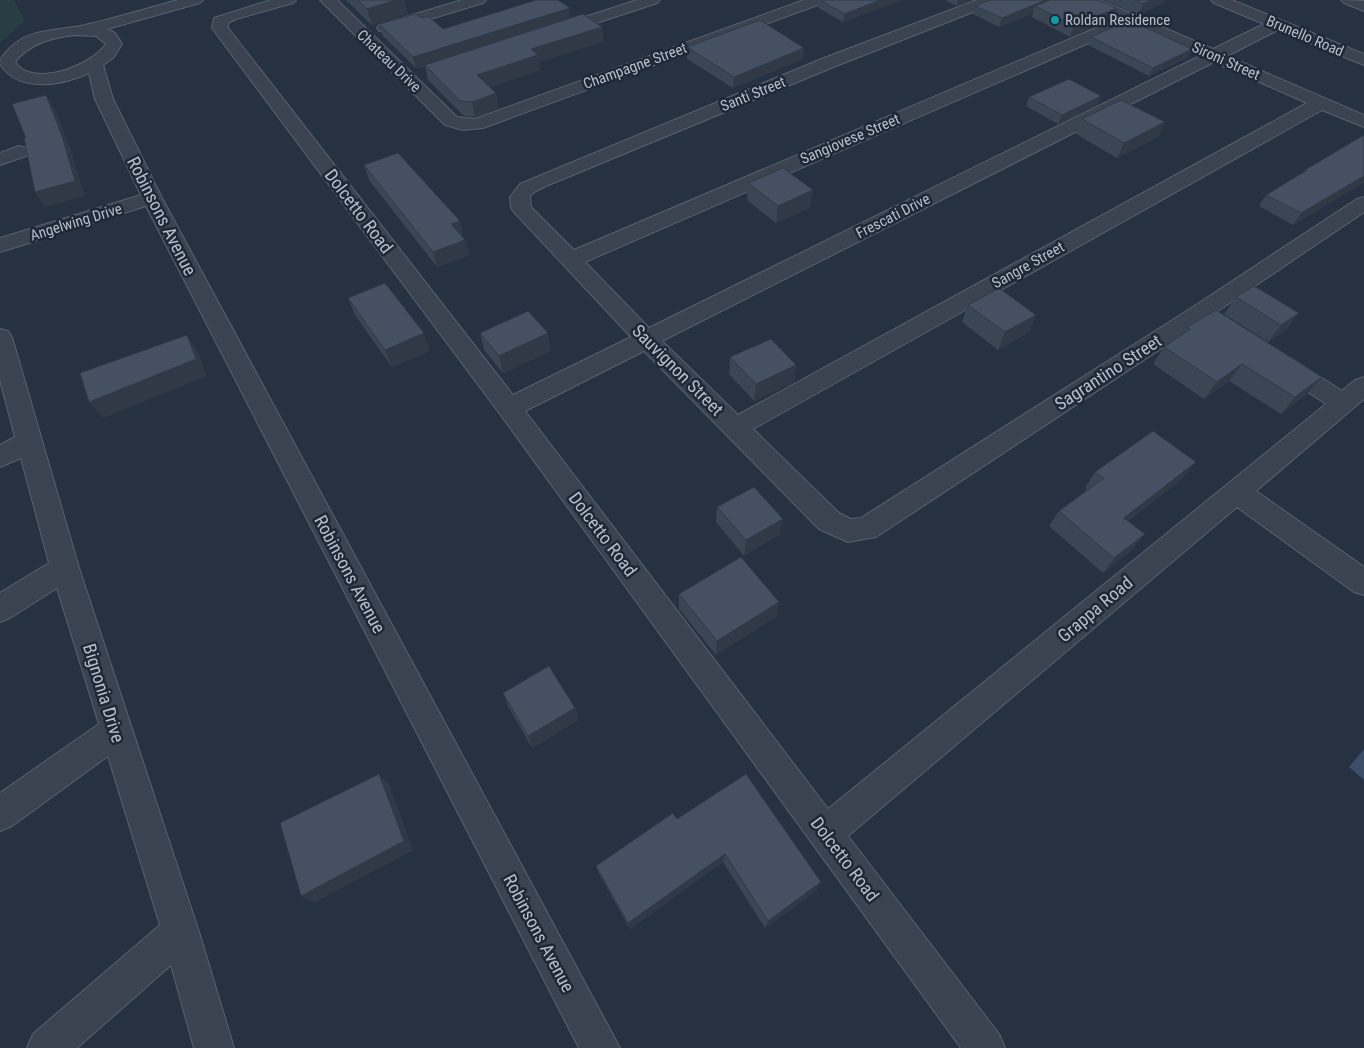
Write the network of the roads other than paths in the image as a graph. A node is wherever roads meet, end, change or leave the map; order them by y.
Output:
1 (288, 0) edge
2 (328, 0) edge
3 (478, 0) edge
4 (652, 0) edge
5 (818, 0) edge
6 (991, 0) edge
7 (1088, 0) edge
8 (1219, 0) edge
9 (1350, 0) edge
10 (192, 1) edge
11 (1364, 6) edge
12 (1130, 19) junction
13 (1277, 24) junction
14 (85, 30) junction
15 (362, 35) junction
16 (540, 36) edge
17 (114, 44) junction
18 (1214, 56) junction
19 (1364, 60) edge
20 (95, 65) junction
21 (427, 73) edge
22 (63, 76) junction
23 (408, 79) junction
24 (104, 99) junction
25 (1321, 103) junction
26 (451, 121) joint
27 (1364, 122) edge
28 (19, 152) dead end
29 (0, 159) edge
30 (520, 197) joint
31 (152, 198) junction
32 (1364, 203) edge
33 (0, 245) edge
34 (570, 260) junction
35 (0, 338) edge
36 (646, 339) junction
37 (1268, 355) edge
38 (1354, 394) edge
39 (508, 408) junction
40 (736, 427) junction
41 (29, 442) junction
42 (0, 457) edge
43 (1237, 492) junction
44 (848, 531) joint
45 (65, 568) junction
46 (1364, 583) edge
47 (0, 609) edge
48 (116, 731) junction
49 (0, 814) edge
50 (826, 833) junction
51 (181, 932) junction
52 (47, 1048) edge
53 (214, 1048) edge
54 (600, 1048) edge
55 (985, 1048) edge

1 - 39 street, Dolcetto Road
2 - 15 street, Chateau Drive
3 - 15 street
4 - 16 street
5 - 26 street, Champagne Street
6 - 30 street, Santi Street
7 - 12 street, Sironi Street
8 - 13 street, Brunello Road
9 - 11 street
10 - 14 street
10 - 17 street
12 - 18 street, Sironi Street
12 - 34 street, Sangiovese Street
13 - 18 street, Frescati Drive
13 - 19 street, Brunello Road
14 - 17 street
14 - 22 street
15 - 23 street, Chateau Drive
17 - 20 street
18 - 25 street, Sironi Street
18 - 36 street, Frescati Drive
20 - 22 street
20 - 24 street, Robinsons Avenue
21 - 23 street
22 - 24 street
23 - 26 street, Chateau Drive
24 - 31 street, Robinsons Avenue
25 - 27 street, Sironi Street
25 - 40 street, Sangre Street
28 - 29 street
30 - 34 street, Sauvignon Street
31 - 33 street, Angelwing Drive
31 - 54 street, Robinsons Avenue
32 - 44 street, Sagrantino Street
34 - 36 street, Sauvignon Street
35 - 41 street, Bignonia Drive
36 - 39 street, Frescati Drive
36 - 40 street, Sauvignon Street
37 - 38 street
38 - 43 street, Grappa Road
39 - 50 street, Dolcetto Road
40 - 44 street, Sauvignon Street
41 - 42 street
41 - 45 street, Bignonia Drive
43 - 46 street
43 - 50 street, Grappa Road
45 - 47 street
45 - 48 street, Bignonia Drive
48 - 49 street
48 - 51 street, Bignonia Drive
50 - 55 street, Dolcetto Road
51 - 52 street
51 - 53 street, Bignonia Drive

